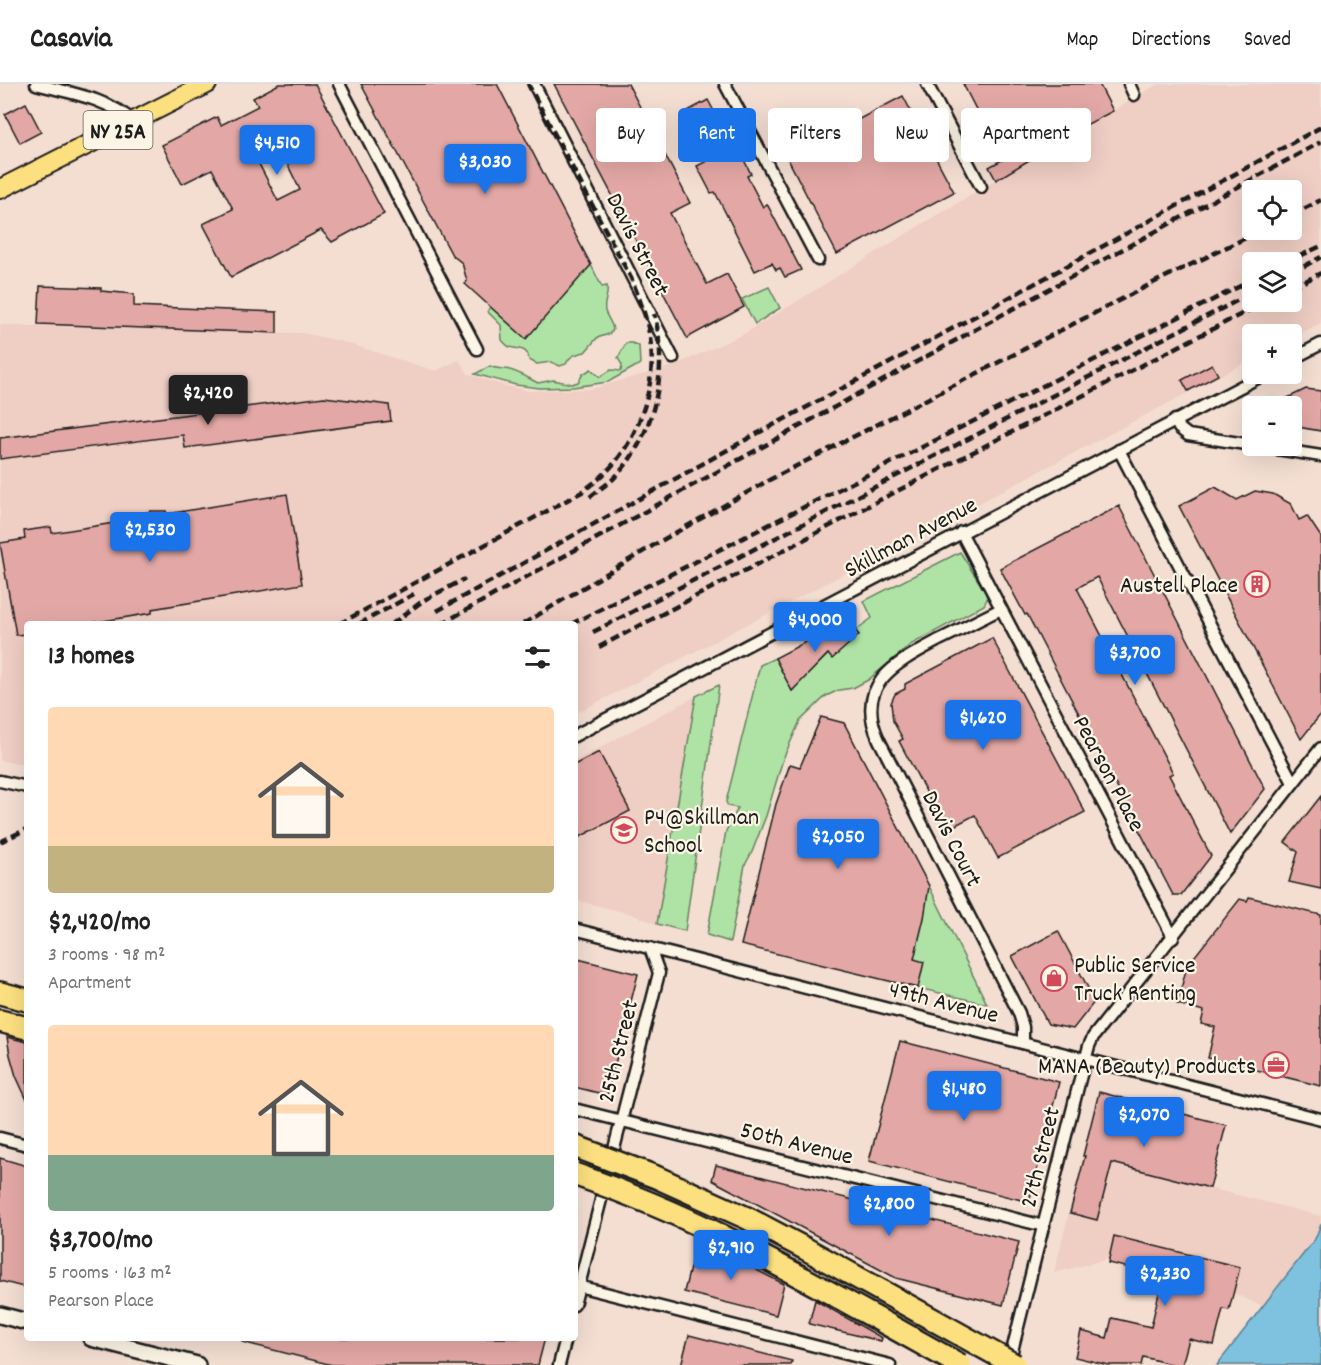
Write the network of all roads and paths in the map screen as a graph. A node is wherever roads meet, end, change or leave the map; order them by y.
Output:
1 (36, 84) edge
2 (207, 84) edge
3 (339, 84) edge
4 (534, 84) edge
5 (725, 84) edge
6 (927, 84) edge
7 (1129, 84) edge
8 (1134, 95) dead end
9 (134, 122) junction
10 (981, 187) dead end
11 (0, 189) edge
12 (818, 260) dead end
13 (1321, 344) edge
14 (477, 350) dead end
15 (1302, 354) edge
16 (673, 358) dead end
17 (1245, 384) edge
18 (1175, 420) junction
19 (1242, 443) edge
20 (1119, 450) junction
21 (1302, 453) edge
22 (1321, 456) edge
23 (961, 532) junction
24 (1001, 609) junction
25 (578, 734) edge
26 (1321, 748) edge
27 (0, 781) edge
28 (1293, 783) junction
29 (24, 787) edge
30 (578, 930) edge
31 (1173, 936) junction
32 (650, 948) junction
33 (0, 993) edge
34 (24, 999) edge
35 (0, 1021) edge
36 (24, 1027) edge
37 (1023, 1043) junction
38 (1086, 1058) junction
39 (578, 1110) edge
40 (1321, 1119) edge
41 (621, 1120) junction
42 (0, 1138) edge
43 (24, 1144) edge
44 (578, 1148) edge
45 (578, 1176) edge
46 (1044, 1226) junction
47 (578, 1282) edge
48 (578, 1286) edge
49 (0, 1315) edge
50 (24, 1321) edge
51 (116, 1341) edge
52 (565, 1341) edge
53 (196, 1365) edge
54 (559, 1365) edge
55 (890, 1365) edge
56 (960, 1365) edge
57 (1009, 1365) edge
58 (1015, 1365) edge

1 - 9 street
2 - 9 main road, NY 25A
3 - 14 street
4 - 16 street, Davis Street
5 - 12 street
6 - 10 street
7 - 8 street
9 - 11 main road, NY 25A
13 - 15 street
17 - 18 street, Skillman Avenue
18 - 19 street
18 - 20 street, Skillman Avenue
20 - 23 street, Skillman Avenue
20 - 28 street
21 - 22 street
23 - 24 street, Pearson Place
23 - 25 street, Skillman Avenue
24 - 31 street, Pearson Place
24 - 37 street, Davis Court
26 - 28 street, 27th Street
27 - 29 street
28 - 31 street, 27th Street
30 - 32 street, 49th Avenue
31 - 38 street, 27th Street
32 - 37 street, 49th Avenue
32 - 41 street, 25th Street
33 - 34 highway
35 - 36 highway
37 - 38 street, 49th Avenue
38 - 40 street, 49th Avenue
38 - 46 street, 27th Street
39 - 41 street, 50th Avenue
41 - 46 street, 50th Avenue
41 - 47 street, 25th Street
42 - 43 street
44 - 58 highway, bridge
45 - 56 highway, bridge
46 - 57 street, 27th Street
48 - 55 street
49 - 50 main road
51 - 53 main road
52 - 54 street

